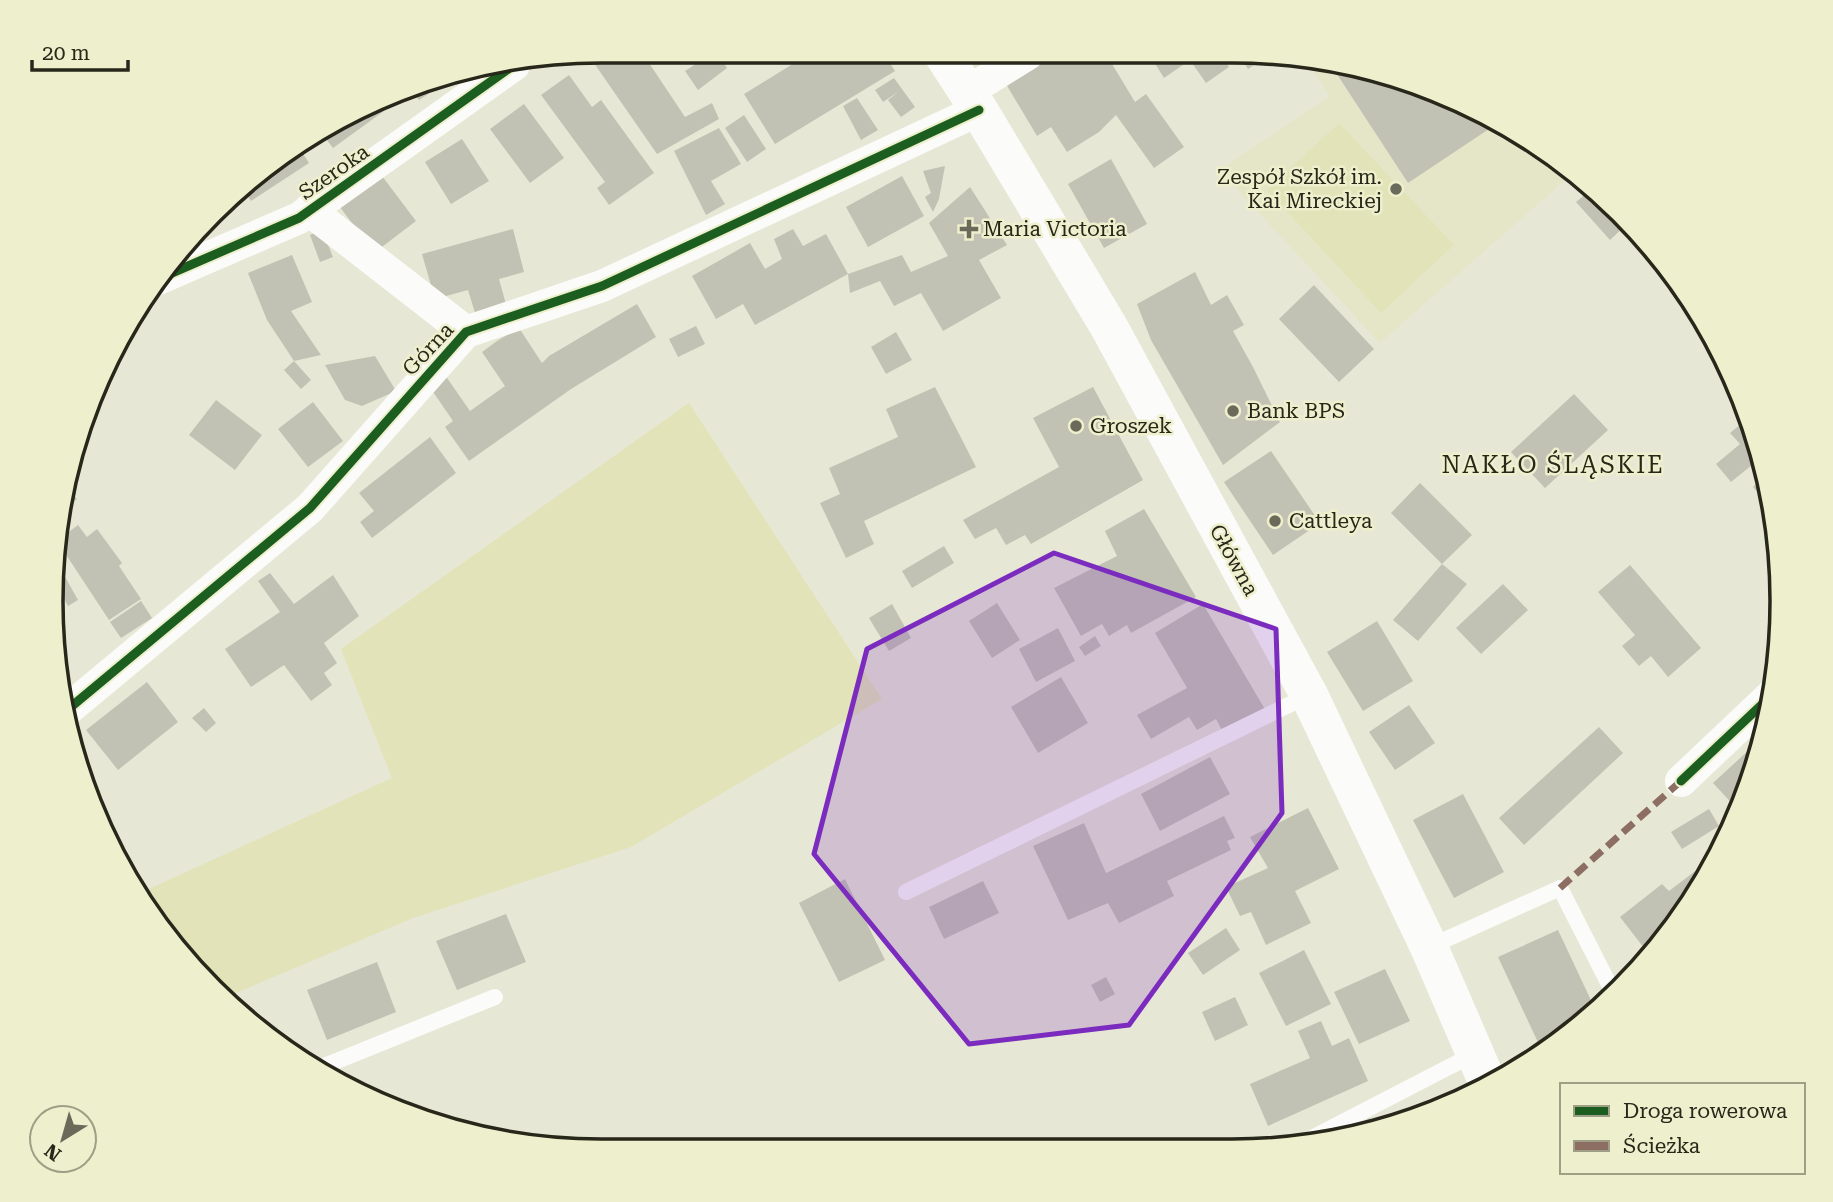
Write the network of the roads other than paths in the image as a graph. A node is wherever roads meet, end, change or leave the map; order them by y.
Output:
1 (948, 63) edge
2 (1017, 63) edge
3 (504, 72) edge
4 (973, 101) junction
5 (309, 210) junction
6 (175, 272) edge
7 (466, 332) junction
8 (1309, 695) junction
9 (73, 705) edge
10 (1760, 706) edge
11 (1681, 781) dead end
12 (906, 892) dead end
13 (1429, 947) junction
14 (1609, 984) edge
15 (495, 997) dead end
16 (328, 1065) edge
17 (1483, 1069) edge
18 (1337, 1129) edge

1 - 4 main road, Główna
2 - 4 street, Górna
3 - 5 street, Szeroka
4 - 7 street, Górna
4 - 8 main road, Główna
5 - 6 street, Szeroka
5 - 7 street
7 - 9 street, Górna
8 - 12 lane
8 - 13 main road, Główna
10 - 11 street
13 - 14 lane
13 - 17 main road, Główna
15 - 16 lane
17 - 18 lane

